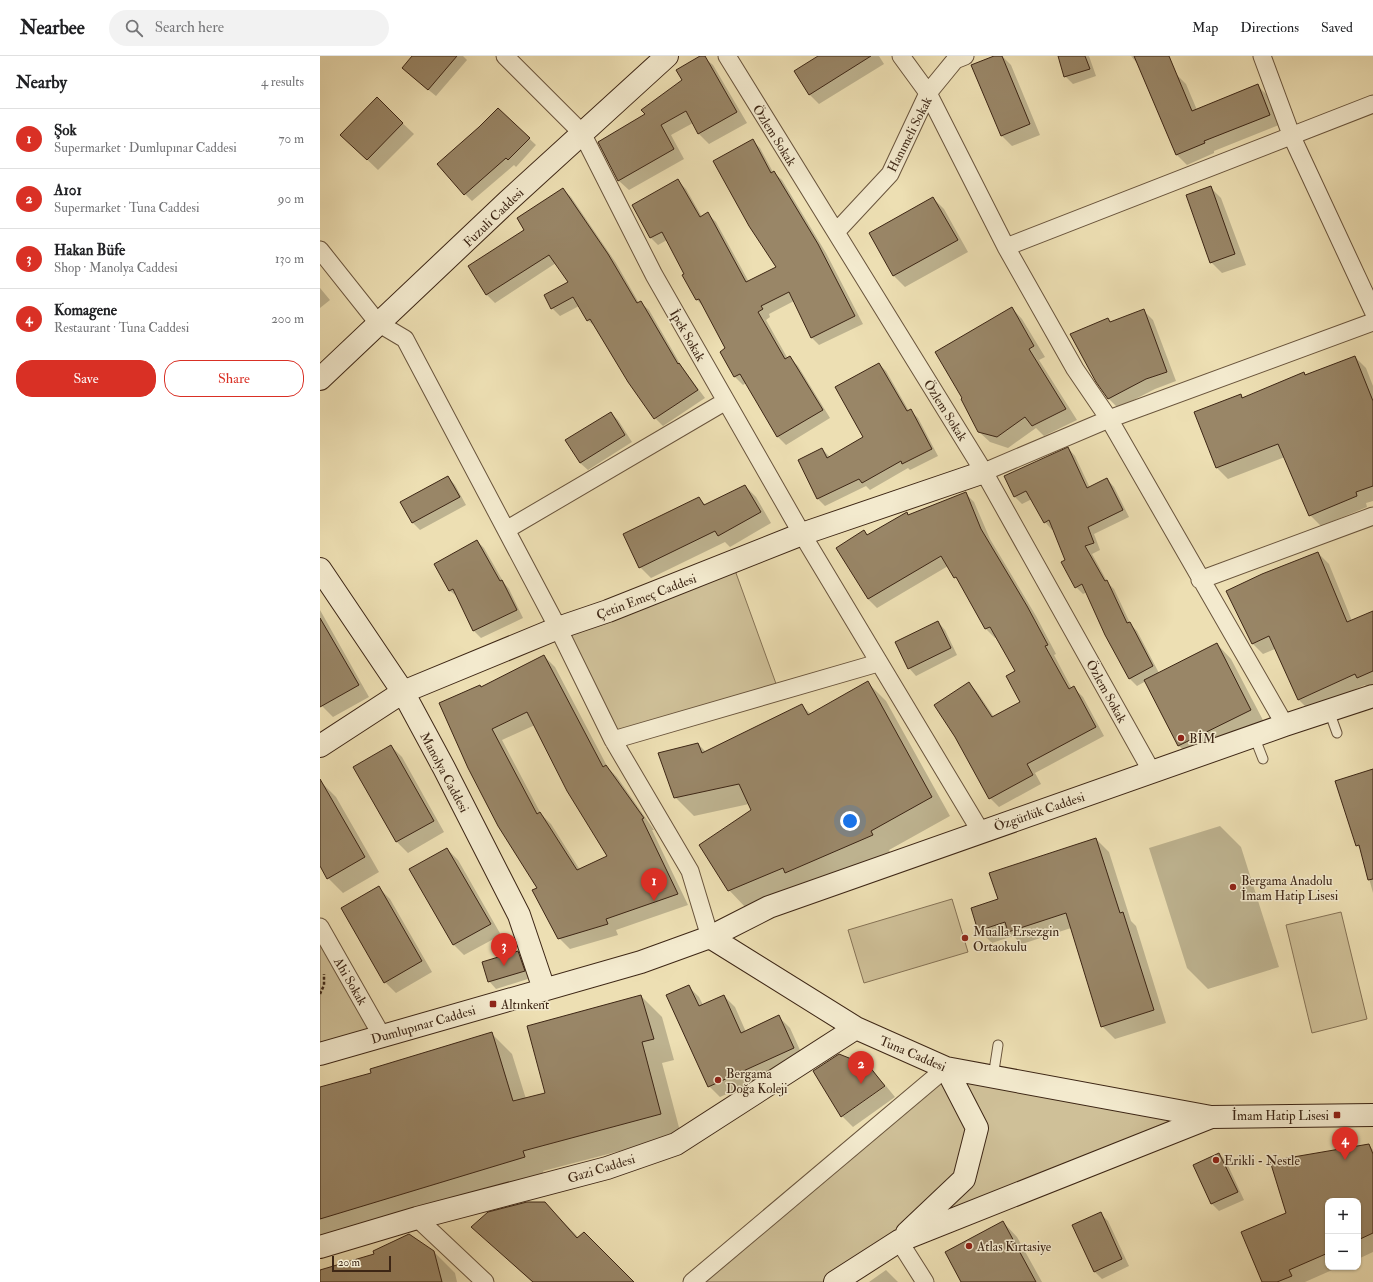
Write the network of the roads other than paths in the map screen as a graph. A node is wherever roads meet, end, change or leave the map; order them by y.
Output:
1 (505, 56) edge
2 (667, 56) edge
3 (727, 56) edge
4 (901, 56) edge
5 (966, 56) edge
6 (1262, 56) edge
7 (928, 93) junction
8 (1373, 104) edge
9 (582, 134) junction
10 (1292, 137) junction
11 (836, 232) junction
12 (1006, 247) junction
13 (320, 250) edge
14 (1373, 311) edge
15 (1373, 322) edge
16 (378, 323) junction
17 (320, 379) edge
18 (726, 401) junction
19 (1109, 419) junction
20 (984, 472) junction
21 (1373, 516) edge
22 (506, 530) junction
23 (802, 534) junction
24 (320, 569) edge
25 (1200, 580) junction
26 (558, 628) junction
27 (878, 662) junction
28 (402, 692) junction
29 (1373, 696) edge
30 (1329, 711) junction
31 (1285, 725) junction
32 (1337, 733) dead end
33 (1254, 736) junction
34 (612, 740) junction
35 (320, 746) edge
36 (1264, 759) dead end
37 (1152, 772) junction
38 (981, 832) junction
39 (320, 927) edge
40 (710, 936) junction
41 (544, 989) junction
42 (856, 1028) junction
43 (382, 1036) junction
44 (998, 1045) dead end
45 (320, 1054) edge
46 (946, 1068) junction
47 (993, 1077) junction
48 (1373, 1115) edge
49 (1211, 1117) junction
50 (417, 1218) junction
51 (899, 1241) junction
52 (320, 1247) edge
53 (485, 1282) edge
54 (692, 1282) edge
55 (835, 1282) edge
56 (925, 1282) edge

1 - 9 street, İpek Sokak
2 - 9 street, Fuzuli Caddesi
3 - 11 street, Özlem Sokak
4 - 7 street
5 - 7 street, Hanımeli Sokak
6 - 10 street
7 - 11 street, Hanımeli Sokak
7 - 12 street
8 - 10 street
9 - 16 street, Fuzuli Caddesi
9 - 18 street, İpek Sokak
10 - 12 street
10 - 14 street
11 - 20 street, Özlem Sokak
12 - 19 street
13 - 16 street
15 - 19 street
16 - 17 street, Fuzuli Caddesi
16 - 22 street
18 - 22 street
18 - 23 street, İpek Sokak
19 - 20 street
19 - 25 street
20 - 23 street, Çetin Emeç Caddesi
20 - 37 street, Özlem Sokak
21 - 25 street
22 - 26 street
23 - 26 street, Çetin Emeç Caddesi
23 - 27 street, İpek Sokak
24 - 28 street, Manolya Caddesi
25 - 31 street
26 - 28 street, Çetin Emeç Caddesi
26 - 34 street
27 - 34 street
27 - 38 street, İpek Sokak
28 - 35 street, Çetin Emeç Caddesi
28 - 41 street, Manolya Caddesi
29 - 30 street, Özgürlük Caddesi
30 - 31 street, Özgürlük Caddesi
30 - 32 lane
31 - 33 street, Özgürlük Caddesi
33 - 36 lane
33 - 37 street, Özgürlük Caddesi
34 - 40 street
37 - 38 street, Özgürlük Caddesi
38 - 40 street, Özgürlük Caddesi
39 - 43 street, Ahi Sokak
40 - 41 street, Dumlupınar Caddesi
40 - 42 street, Tuna Caddesi
41 - 43 street, Dumlupınar Caddesi
42 - 46 street, Tuna Caddesi
42 - 50 street, Gazi Caddesi
43 - 45 street, Dumlupınar Caddesi
44 - 47 lane
46 - 47 street, Tuna Caddesi
46 - 51 street
46 - 54 street
47 - 49 street, Tuna Caddesi
48 - 49 street, Tuna Caddesi
49 - 51 street, Tuna Caddesi
50 - 52 street, Gazi Caddesi
50 - 53 street
51 - 55 street, Tuna Caddesi
51 - 56 street

